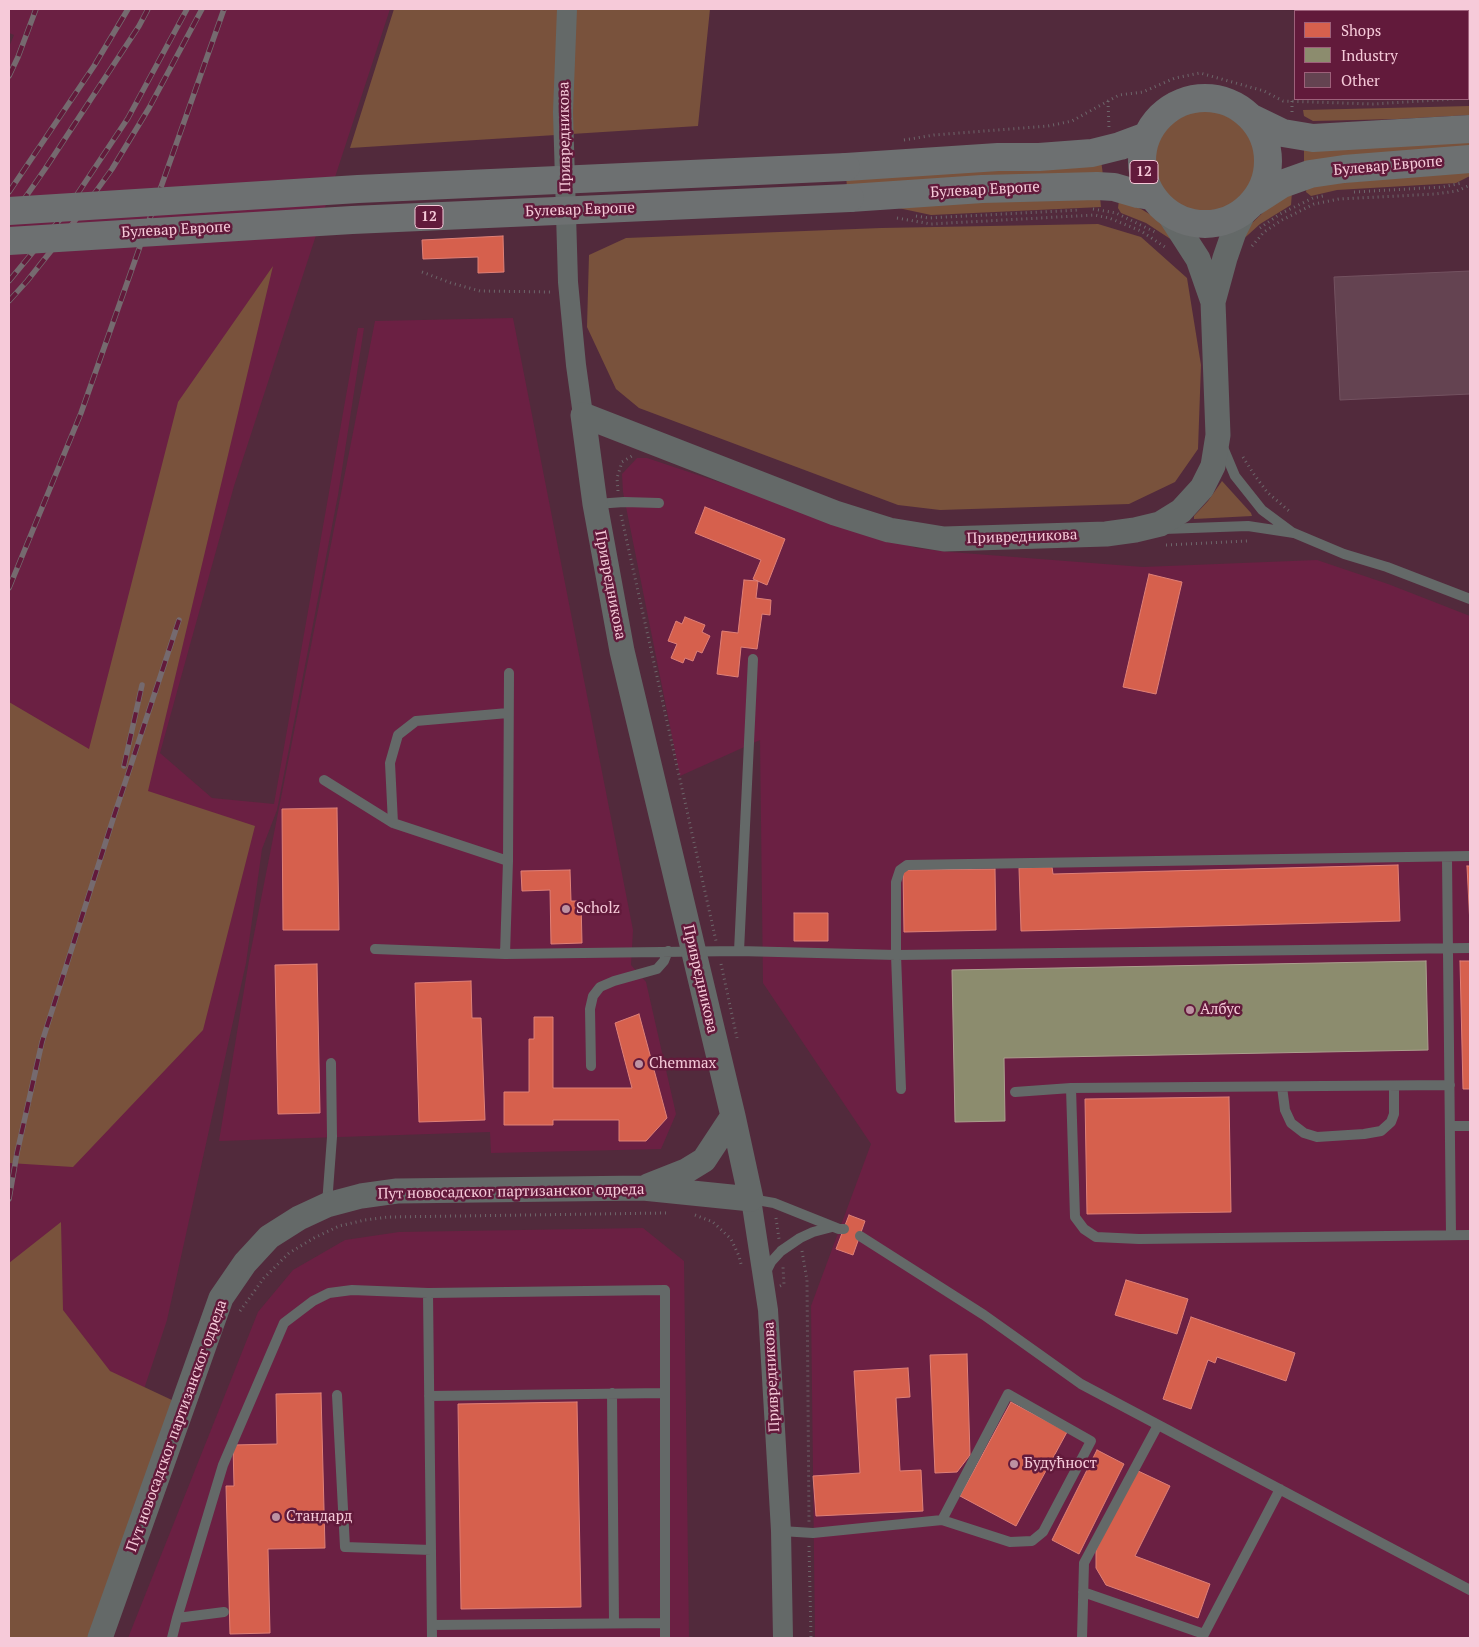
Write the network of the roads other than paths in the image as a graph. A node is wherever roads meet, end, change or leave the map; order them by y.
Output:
1 (567, 9) edge
2 (1252, 118) junction
3 (1470, 129) edge
4 (1147, 136) junction
5 (1468, 170) edge
6 (9, 211) edge
7 (1160, 215) junction
8 (1251, 215) junction
9 (9, 241) edge
10 (1213, 302) junction
11 (583, 415) junction
12 (1218, 436) junction
13 (607, 503) junction
14 (659, 503) dead end
15 (1135, 530) junction
16 (1294, 534) junction
17 (1470, 599) edge
18 (753, 659) dead end
19 (509, 673) dead end
20 (508, 713) junction
21 (324, 780) dead end
22 (393, 823) junction
23 (1470, 856) edge
24 (1447, 858) junction
25 (508, 861) junction
26 (1448, 948) junction
27 (1470, 948) edge
28 (375, 949) dead end
29 (693, 950) junction
30 (668, 951) junction
31 (739, 951) junction
32 (505, 954) junction
33 (896, 955) junction
34 (331, 1063) dead end
35 (591, 1066) dead end
36 (1282, 1086) junction
37 (1394, 1086) junction
38 (1450, 1086) junction
39 (1071, 1088) junction
40 (901, 1089) dead end
41 (1015, 1092) dead end
42 (733, 1116) junction
43 (1450, 1126) junction
44 (1470, 1126) edge
45 (643, 1188) junction
46 (762, 1201) junction
47 (327, 1205) junction
48 (832, 1227) junction
49 (844, 1229) dead end
50 (1451, 1234) junction
51 (1470, 1235) edge
52 (860, 1236) dead end
53 (764, 1282) junction
54 (428, 1293) junction
55 (612, 1393) junction
56 (665, 1393) junction
57 (337, 1395) dead end
58 (429, 1396) junction
59 (1158, 1425) junction
60 (1280, 1489) junction
61 (942, 1520) junction
62 (781, 1532) junction
63 (431, 1550) junction
64 (1470, 1590) edge
65 (1083, 1592) junction
66 (224, 1612) dead end
67 (177, 1618) junction
68 (614, 1623) junction
69 (665, 1623) junction
70 (432, 1625) junction
71 (1203, 1636) edge
72 (100, 1638) edge
73 (172, 1638) edge
74 (432, 1638) edge
75 (665, 1638) edge
76 (783, 1638) edge
77 (1082, 1638) edge

1 - 11 street, Привредникова
2 - 3 main road, Булевар Европе / 12
2 - 4 main road, Булевар Европе / 12
2 - 8 main road, Булевар Европе / 12
4 - 6 main road, Булевар Европе / 12, bridge
4 - 7 main road, Булевар Европе / 12
5 - 8 main road, Булевар Европе / 12
7 - 8 main road, Булевар Европе / 12
7 - 9 main road, Булевар Европе / 12, bridge
7 - 10 street
8 - 10 street
10 - 12 street
11 - 13 street, Привредникова
11 - 15 street, Привредникова
12 - 15 street
12 - 16 lane
13 - 14 lane
13 - 29 street, Привредникова
15 - 16 lane, Привредникова
16 - 17 lane, Привредникова
18 - 31 lane
19 - 20 lane
20 - 22 lane
20 - 25 lane
21 - 22 lane
22 - 25 lane
23 - 24 lane
24 - 26 lane
24 - 33 lane
25 - 32 lane
26 - 27 lane
26 - 33 lane
26 - 38 lane
28 - 32 lane
29 - 30 lane
29 - 31 lane
29 - 42 street, Привредникова
30 - 32 lane
30 - 35 lane
31 - 33 lane
33 - 40 lane
34 - 47 lane
36 - 37 lane
36 - 37 lane
36 - 39 lane
37 - 38 lane
38 - 43 lane
39 - 41 lane
39 - 50 lane
42 - 45 street
42 - 46 street, Привредникова
43 - 44 lane
43 - 50 lane
45 - 46 street, Пут новосадског партизанског одреда
45 - 47 street, Пут новосадског партизанског одреда
46 - 48 lane
46 - 53 street, Привредникова
47 - 72 street, Пут новосадског партизанског одреда
48 - 49 lane
48 - 53 lane
50 - 51 lane
52 - 59 lane
53 - 62 street, Привредникова
54 - 56 lane
54 - 58 lane
54 - 67 lane
55 - 56 lane
55 - 58 lane
55 - 68 lane
56 - 69 lane
57 - 63 lane
58 - 63 lane
59 - 60 lane
59 - 65 lane
60 - 64 lane
60 - 71 lane
61 - 61 lane
61 - 62 lane
62 - 76 street, Привредникова
63 - 70 lane
65 - 71 lane
65 - 77 lane
66 - 67 lane
67 - 73 lane
68 - 69 lane
68 - 70 lane
69 - 75 lane
70 - 74 lane

